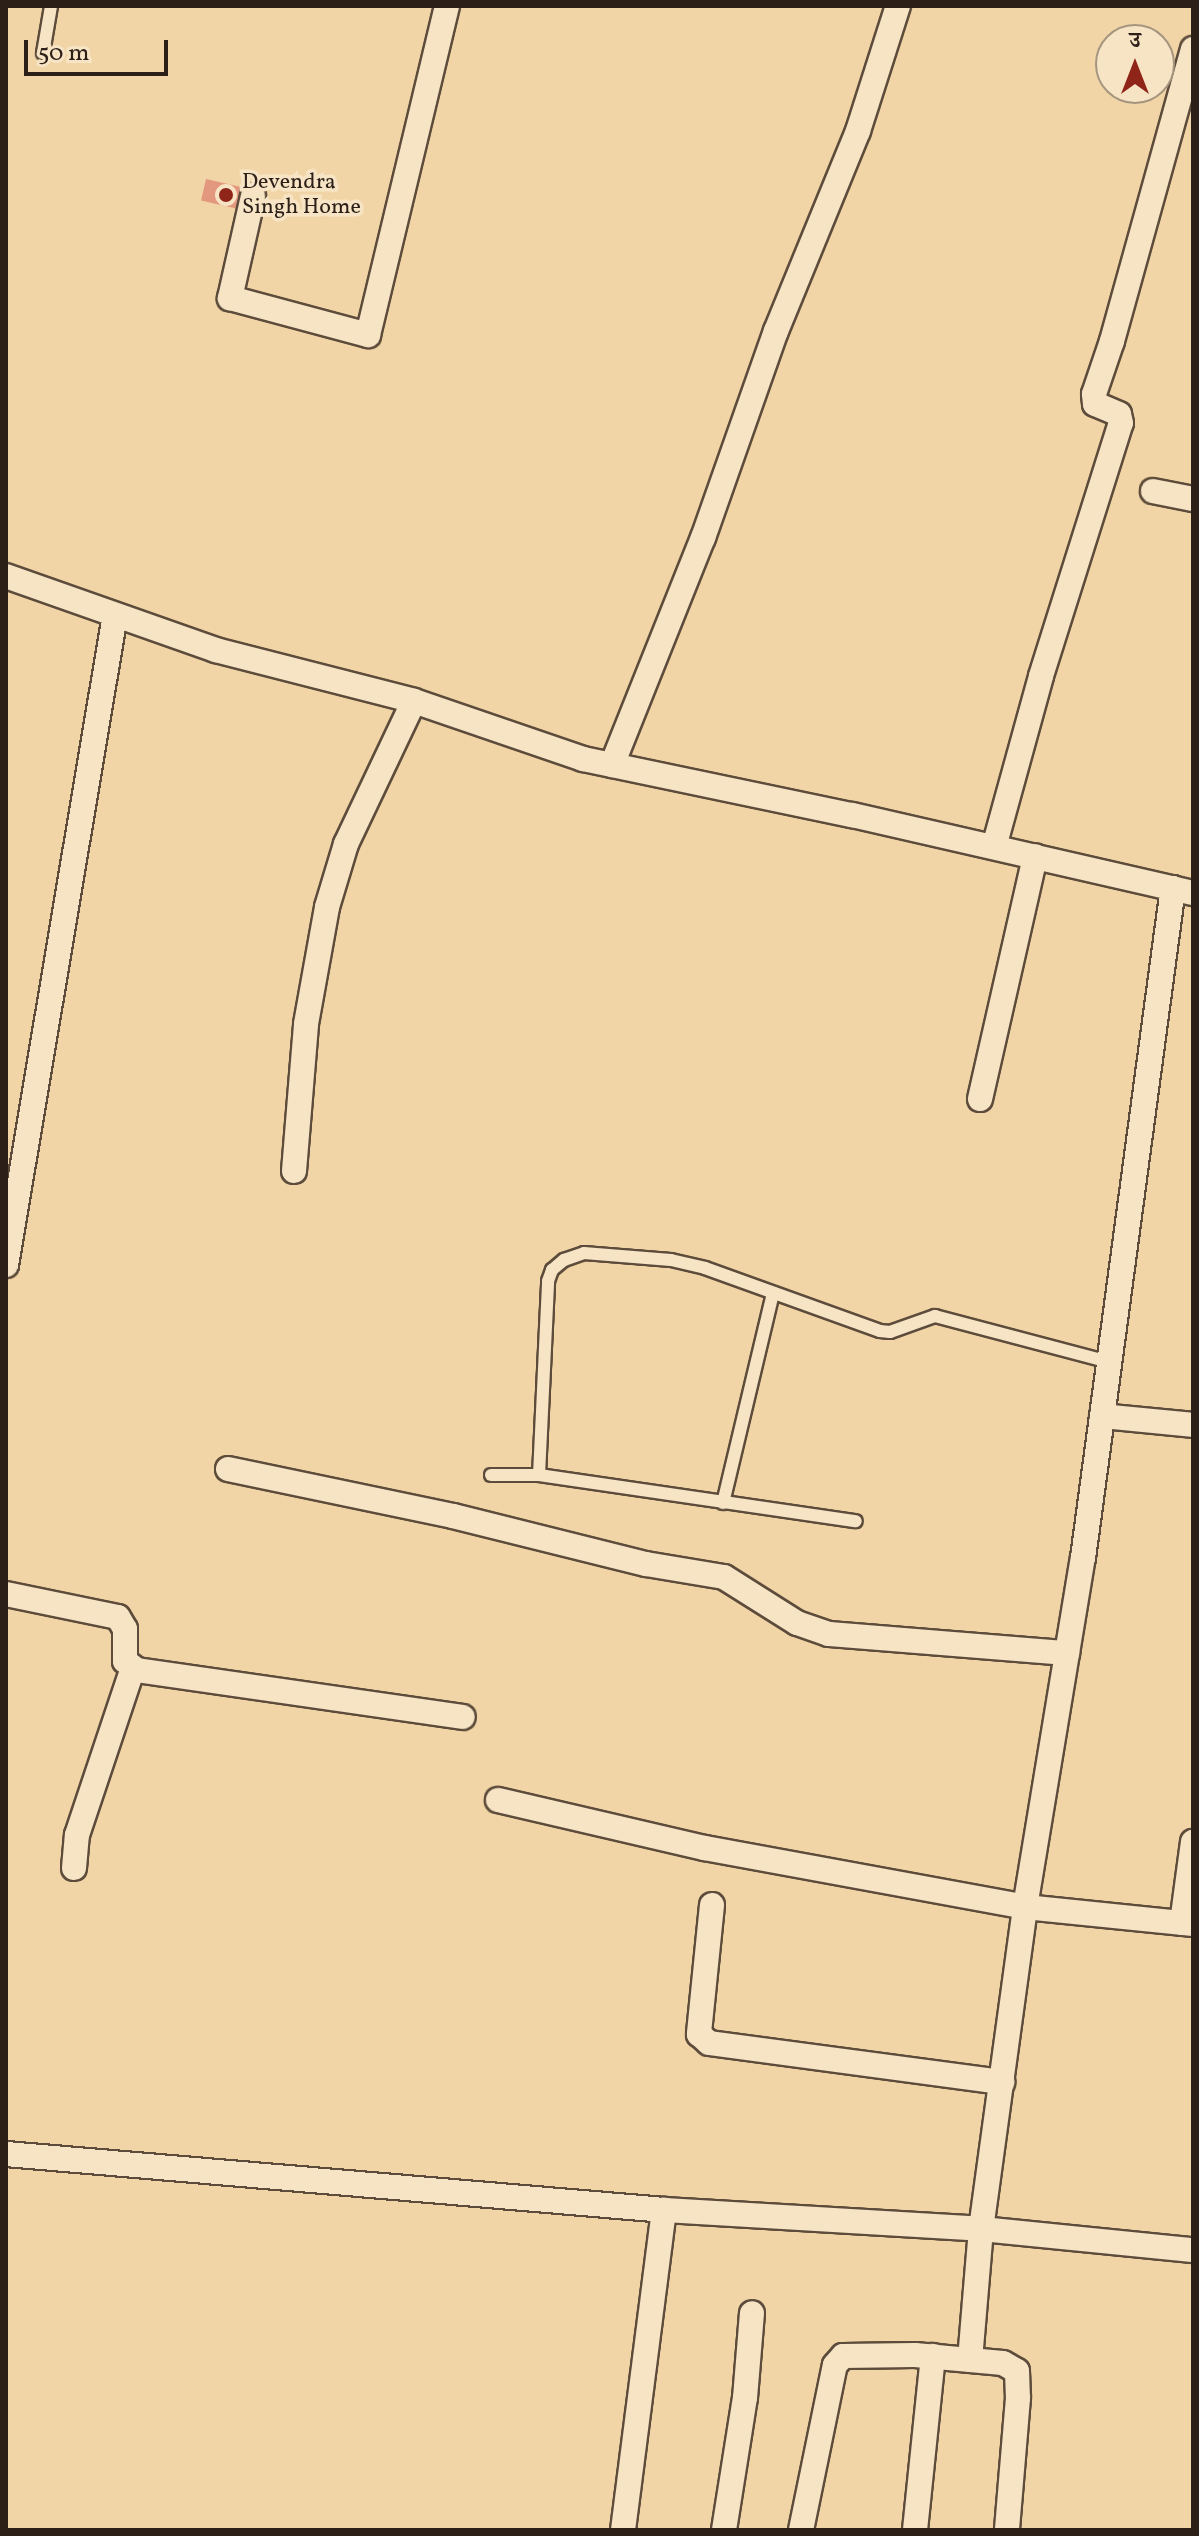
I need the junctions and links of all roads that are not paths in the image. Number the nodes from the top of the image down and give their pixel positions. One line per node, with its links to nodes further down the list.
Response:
1 (51, 6): 5 (lane)
2 (447, 6): 6 (street)
3 (898, 6): 12 (street)
4 (1193, 49): 13 (street)
5 (43, 53)
6 (253, 196)
7 (1153, 491): 8 (street)
8 (1193, 499)
9 (6, 576): 10 (street)
10 (115, 615): 11 (street); 17 (street)
11 (414, 701): 12 (street); 18 (street)
12 (612, 765): 13 (street)
13 (994, 847): 14 (street)
14 (1035, 856): 15 (street); 16 (street)
15 (1183, 890): 21 (street)
16 (980, 1099)
17 (14, 1158): 19 (street)
18 (294, 1171)
19 (6, 1265)
20 (773, 1293): 21 (lane); 26 (lane); 27 (lane)
21 (1109, 1362): 22 (street)
22 (1102, 1416): 23 (street); 30 (street)
23 (1193, 1425)
24 (228, 1469): 30 (street)
25 (491, 1475): 26 (lane)
26 (539, 1475): 27 (lane)
27 (723, 1503): 28 (lane)
28 (856, 1521)
29 (6, 1594): 31 (street)
30 (1067, 1653): 37 (street)
31 (133, 1668): 32 (street); 35 (street)
32 (463, 1717)
33 (498, 1800): 37 (street)
34 (1193, 1843): 38 (street)
35 (74, 1868)
36 (712, 1905): 39 (street)
37 (1025, 1907): 38 (street); 39 (street)
38 (1188, 1923)
39 (1002, 2082): 42 (street)
40 (6, 2154): 41 (street)
41 (664, 2210): 42 (street); 47 (street)
42 (981, 2229): 43 (street); 46 (street)
43 (1193, 2250)
44 (752, 2313): 48 (street)
45 (933, 2356): 46 (street); 49 (street); 50 (street)
46 (970, 2360): 51 (street)
47 (623, 2530)
48 (724, 2530)
49 (801, 2530)
50 (915, 2530)
51 (1007, 2530)

